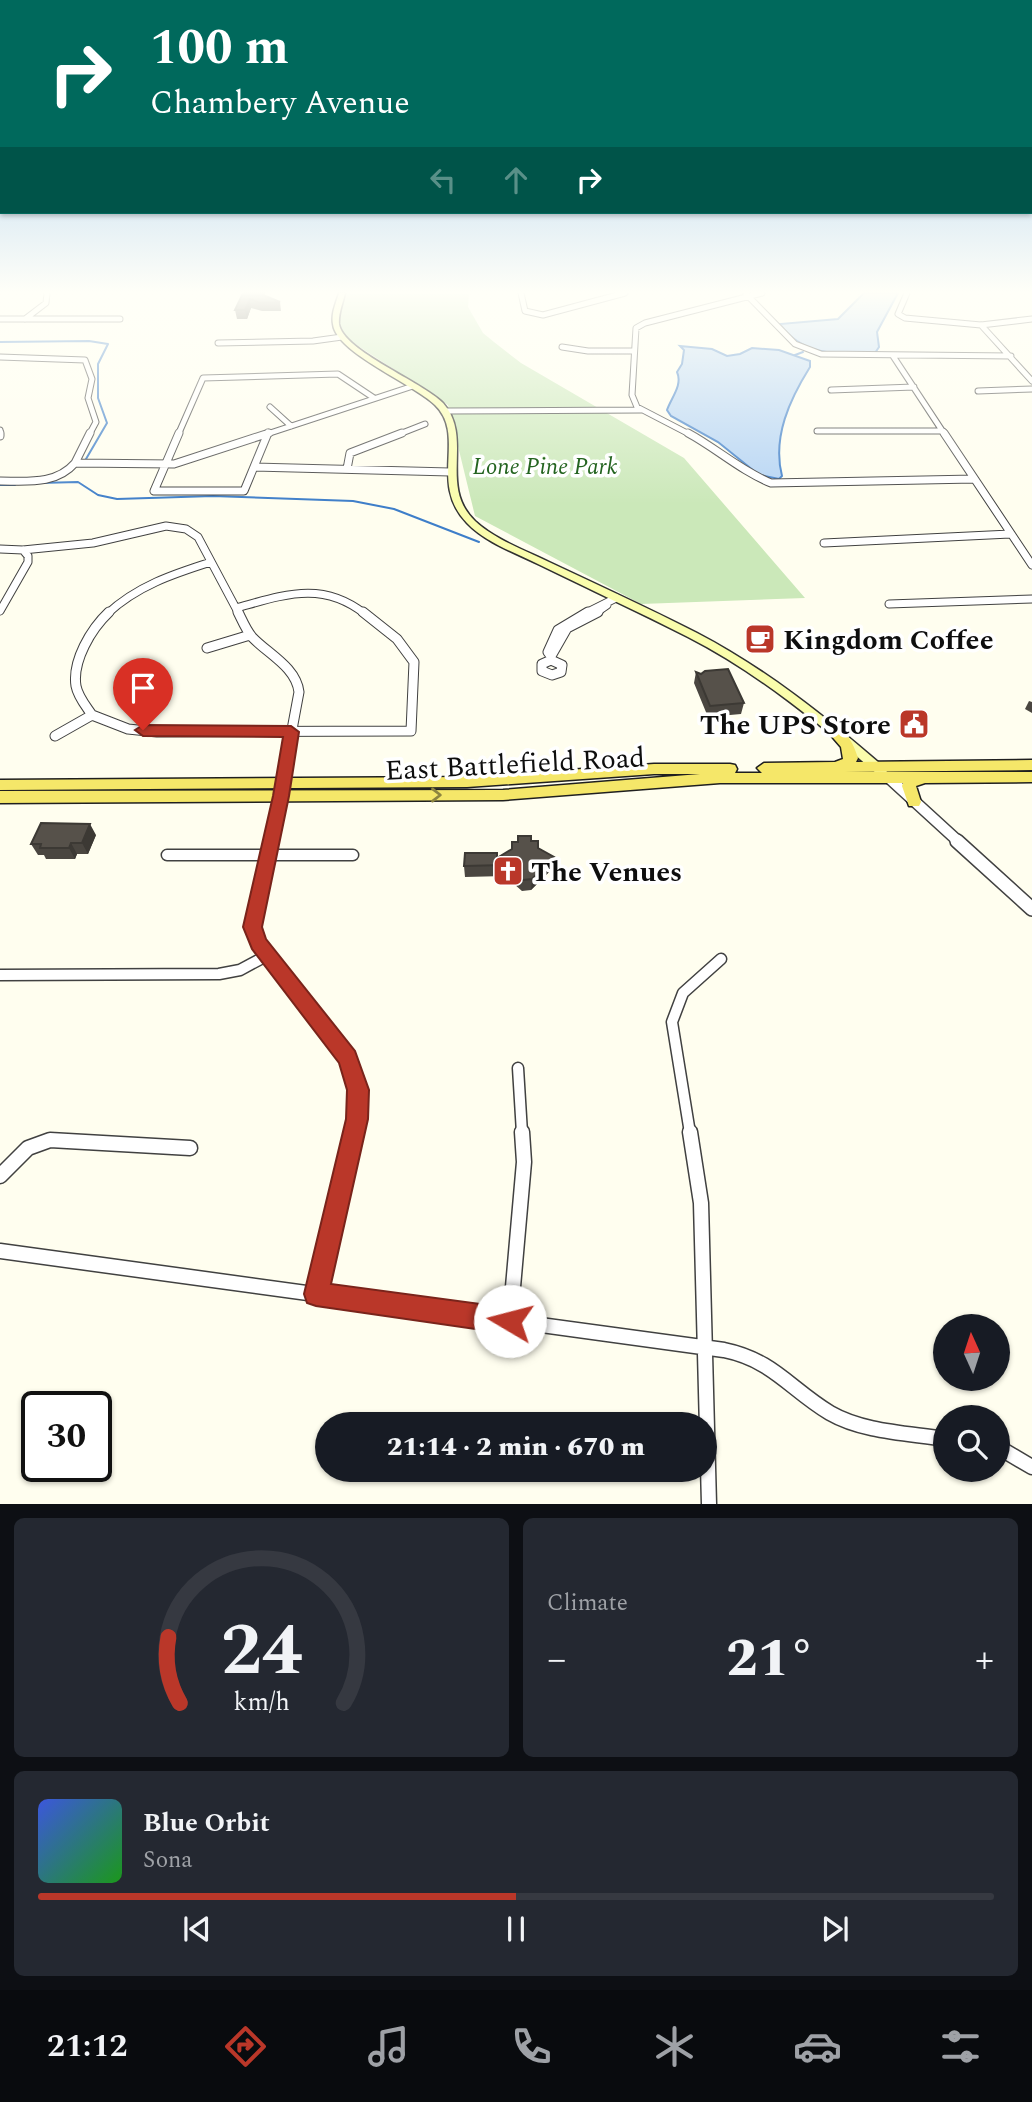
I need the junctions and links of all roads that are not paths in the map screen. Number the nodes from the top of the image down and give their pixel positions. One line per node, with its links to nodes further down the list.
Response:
1 (87, 363): 23 (street)
2 (380, 363): 7 (main road)
3 (633, 363): 14 (street)
4 (898, 363): 8 (street)
5 (1016, 363): 6 (street)
6 (1032, 382)
7 (413, 386): 12 (street); 15 (main road)
8 (914, 387): 10 (street); 20 (street)
9 (1032, 389): 11 (street)
10 (831, 390)
11 (978, 391)
12 (374, 398): 17 (street); 24 (street)
13 (270, 407): 17 (street)
14 (641, 410): 15 (street); 28 (street)
15 (446, 411): 27 (main road)
16 (425, 424): 26 (street)
17 (291, 426): 21 (street)
18 (0, 430): 22 (street)
19 (817, 431): 20 (street)
20 (943, 431): 28 (street)
21 (268, 433): 24 (street); 25 (street)
22 (0, 436)
23 (75, 463): 24 (street); 29 (street)
24 (167, 464): 25 (street)
25 (254, 467): 26 (street)
26 (346, 469): 27 (street)
27 (450, 471): 38 (main road)
28 (974, 479): 30 (street)
29 (0, 481)
30 (1010, 534): 31 (street); 35 (street)
31 (824, 543)
32 (0, 549): 33 (street)
33 (23, 550): 34 (street); 40 (street)
34 (211, 562): 39 (street); 44 (street)
35 (1032, 565)
36 (1032, 599): 37 (street)
37 (889, 604)
38 (605, 606): 43 (street); 46 (main road)
39 (236, 608): 41 (street); 45 (street)
40 (0, 611)
41 (250, 635): 42 (street); 45 (street)
42 (207, 648)
43 (551, 658)
44 (92, 715): 45 (street); 47 (street)
45 (291, 732): 54 (street)
46 (835, 732): 49 (main road); 50 (main road)
47 (55, 736)
48 (1032, 765): 50 (main road, East Battlefield Road)
49 (832, 768): 50 (main road, East Battlefield Road); 54 (main road, East Battlefield Road)
50 (883, 774): 52 (main road, East Battlefield Road); 54 (main road, East Battlefield Road, one-way to 50); 56 (street)
51 (1032, 777): 52 (main road, East Battlefield Road)
52 (926, 778): 56 (main road)
53 (0, 785): 54 (main road, East Battlefield Road)
54 (282, 790): 55 (main road, East Battlefield Road); 58 (street)
55 (0, 797)
56 (914, 802): 60 (street)
57 (167, 855): 58 (street)
58 (268, 855): 59 (street); 61 (street)
59 (354, 855)
60 (1032, 909)
61 (268, 955): 63 (street); 68 (street)
62 (721, 959): 70 (street)
63 (0, 975)
64 (518, 1068): 69 (street)
65 (190, 1148): 66 (street)
66 (0, 1175)
67 (0, 1251): 68 (street)
68 (316, 1294): 69 (street)
69 (510, 1321): 70 (street)
70 (705, 1347): 71 (street); 74 (street)
71 (933, 1437)
72 (1010, 1454): 73 (street)
73 (1032, 1466)
74 (709, 1503)

